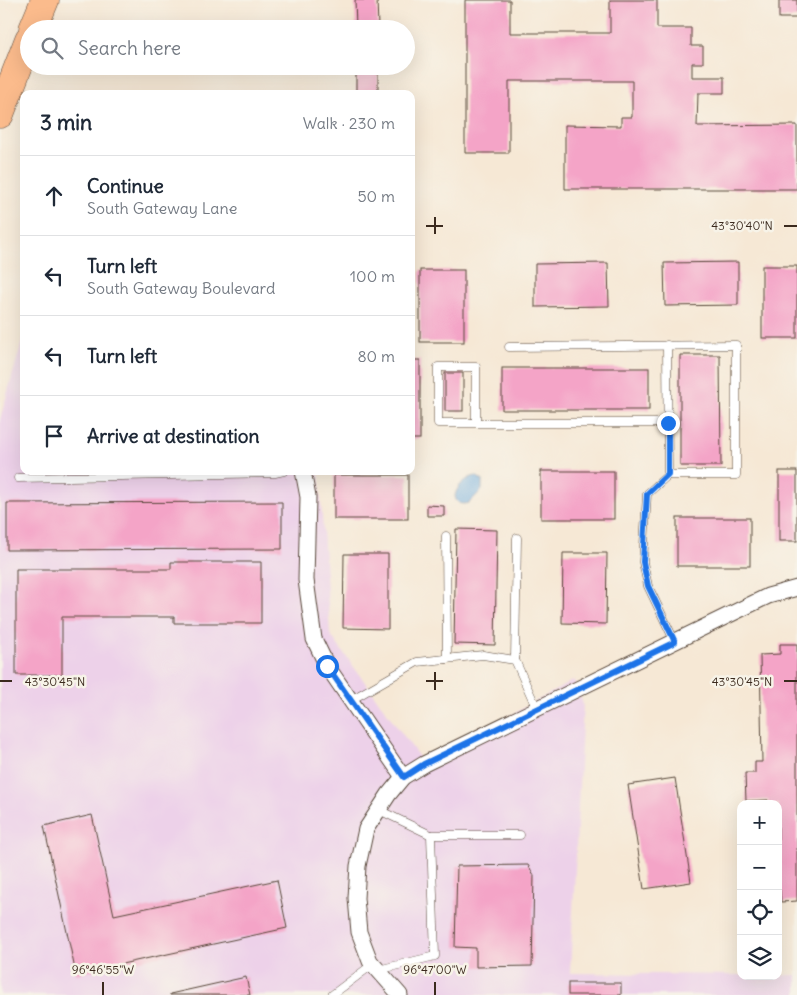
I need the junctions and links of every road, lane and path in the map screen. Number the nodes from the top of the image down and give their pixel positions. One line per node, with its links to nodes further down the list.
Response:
1 (45, 0): 2 (highway)
2 (37, 20)
3 (20, 62): 4 (highway)
4 (0, 114)
5 (667, 345): 6 (lane); 8 (lane); 9 (lane)
6 (509, 347)
7 (476, 423): 7 (lane); 8 (lane)
8 (668, 423): 9 (lane)
9 (668, 474): 16 (lane)
10 (172, 475): 12 (lane)
11 (304, 475): 19 (street)
12 (18, 478)
13 (446, 536): 17 (lane)
14 (517, 538): 18 (lane)
15 (797, 588): 16 (street)
16 (675, 642): 20 (street)
17 (447, 658): 18 (lane); 19 (lane)
18 (515, 660): 20 (lane)
19 (351, 700): 21 (street)
20 (537, 709): 21 (street)
21 (404, 777): 22 (street)
22 (379, 810): 23 (lane); 25 (street)
23 (431, 835): 24 (lane); 25 (lane)
24 (520, 835)
25 (376, 967): 26 (lane); 27 (street)
26 (332, 995)
27 (400, 995)

